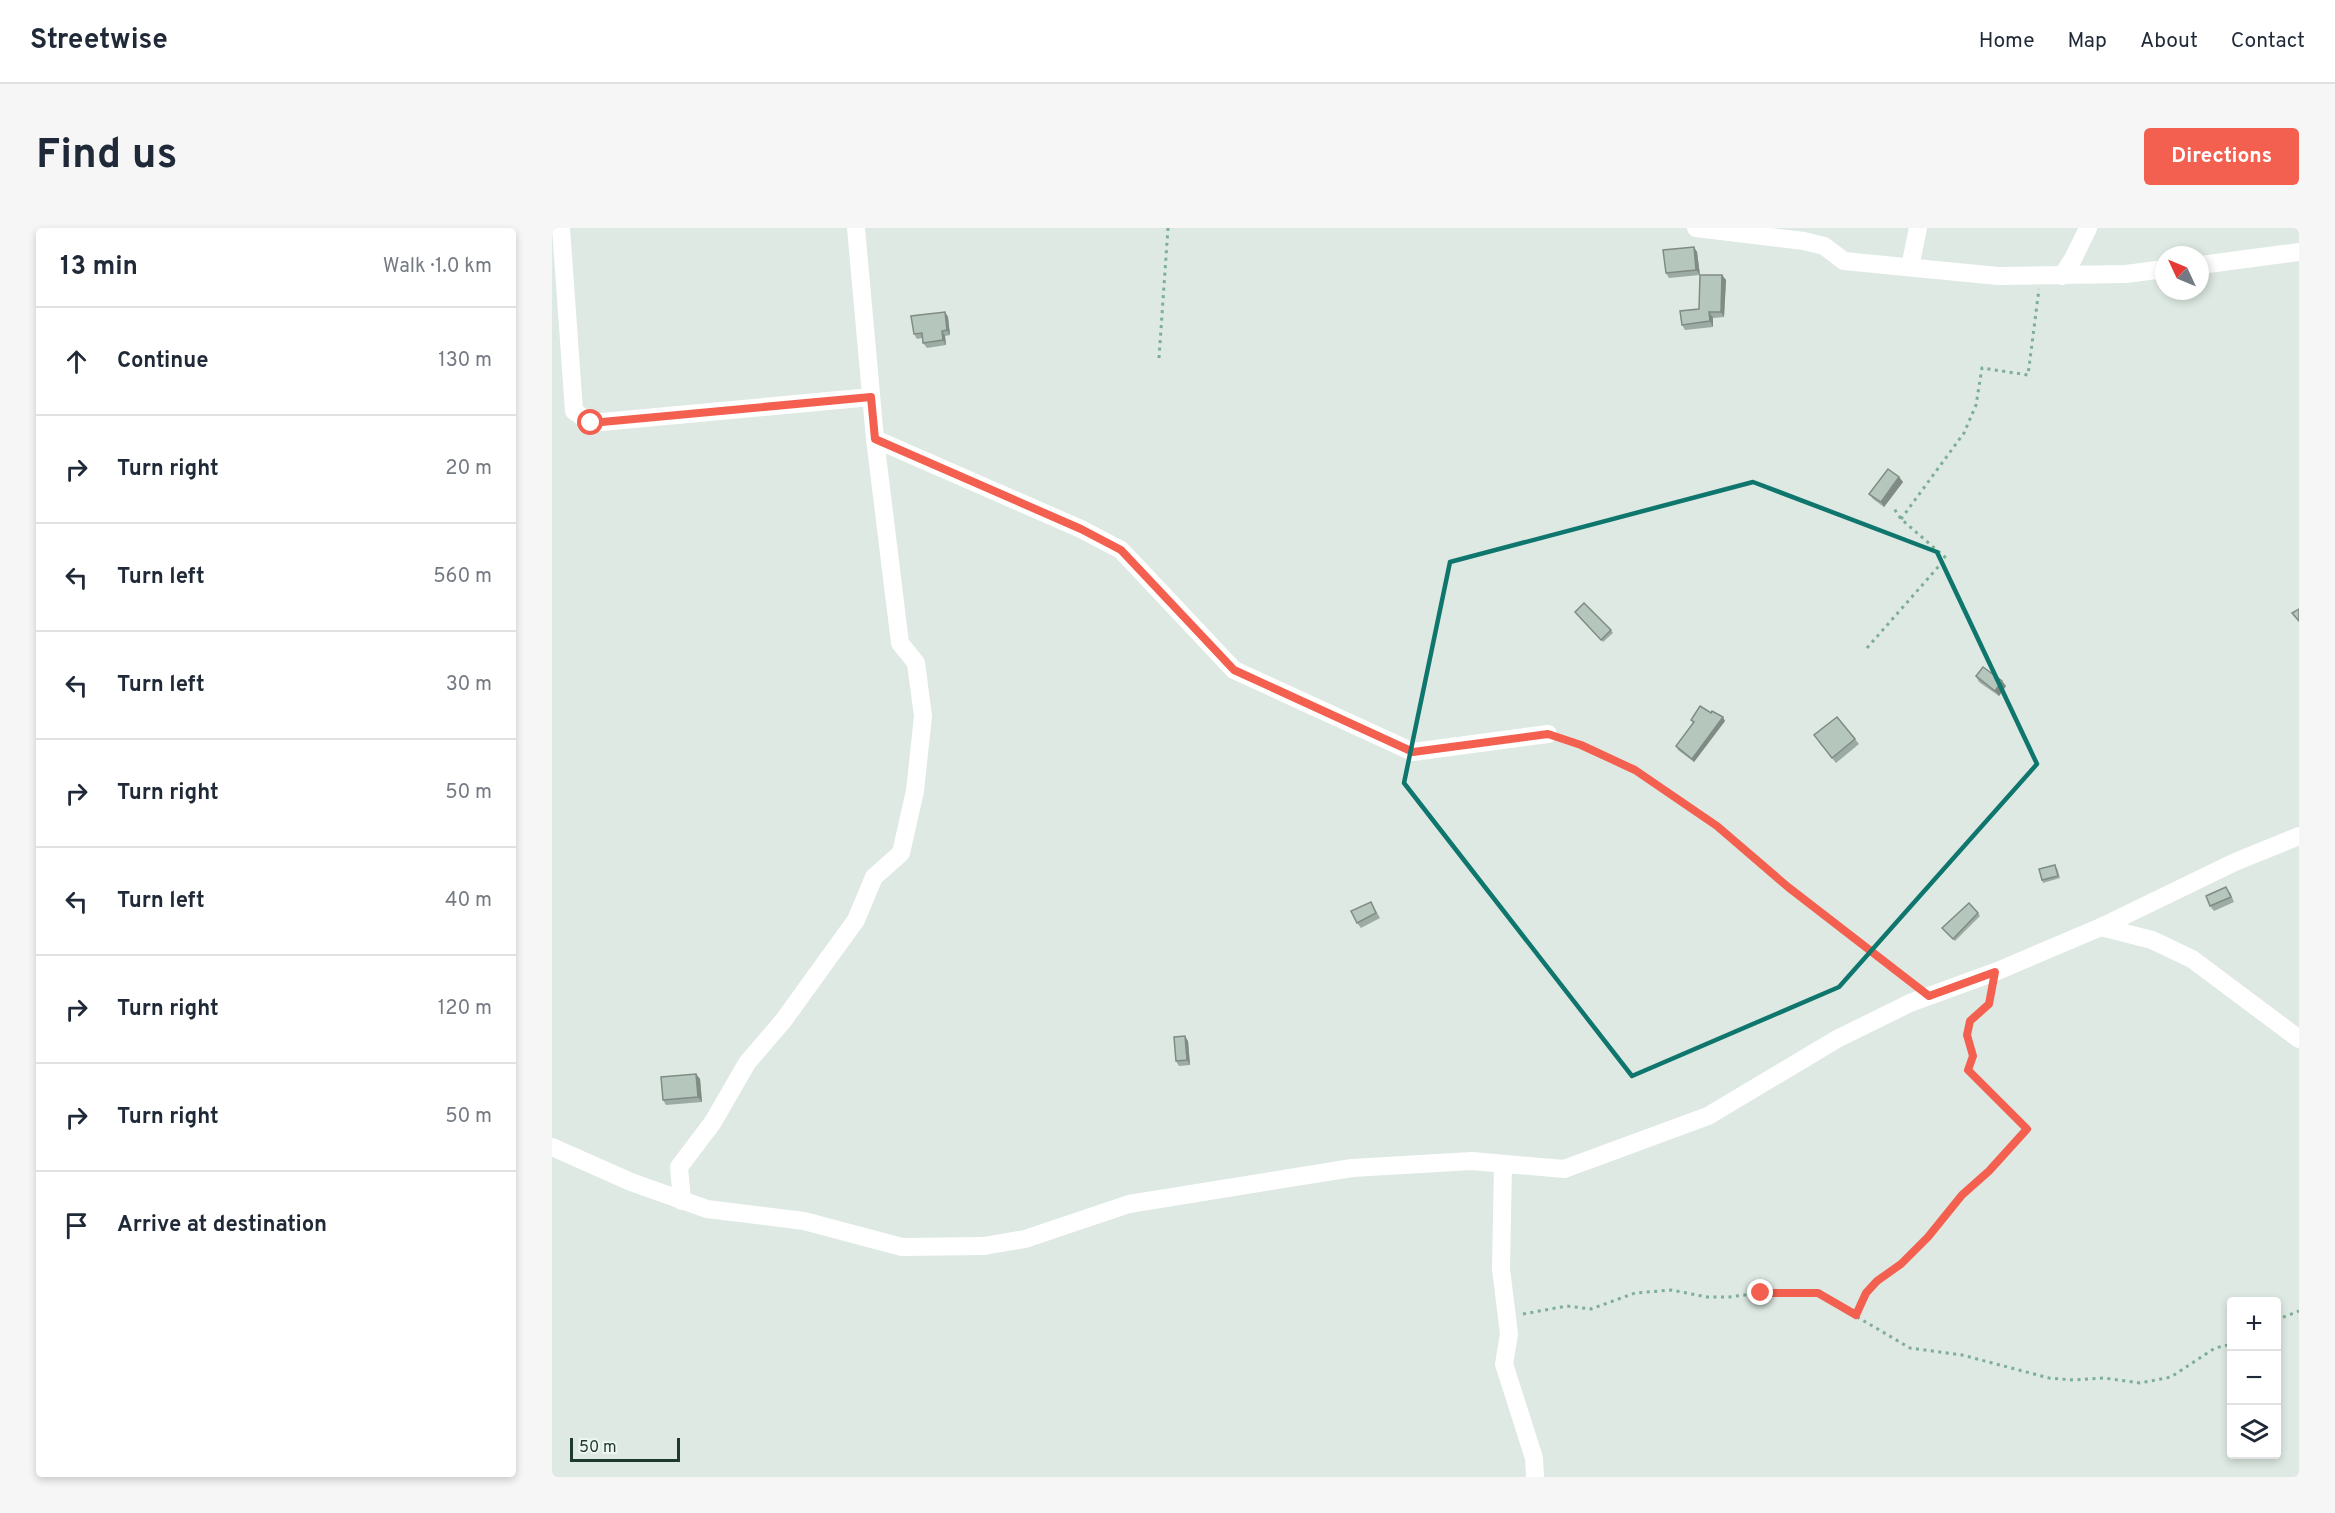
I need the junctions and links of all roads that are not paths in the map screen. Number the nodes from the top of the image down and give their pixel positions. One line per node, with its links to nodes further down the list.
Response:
1 (561, 228): 11 (street)
2 (856, 228): 11 (street)
3 (1696, 228): 8 (street)
4 (1918, 228): 8 (street)
5 (2088, 228): 10 (street)
6 (2299, 252): 7 (street)
7 (2209, 264)
8 (1910, 267): 10 (street)
9 (2155, 270): 10 (street)
10 (2062, 276)
11 (871, 397): 12 (street)
12 (875, 439): 13 (street); 19 (street)
13 (1548, 734)
14 (2299, 836): 15 (street)
15 (2101, 927): 16 (street); 18 (street)
16 (2299, 1039)
17 (552, 1147): 19 (street)
18 (1503, 1164): 19 (street); 20 (street)
19 (682, 1201)
20 (1535, 1477)

